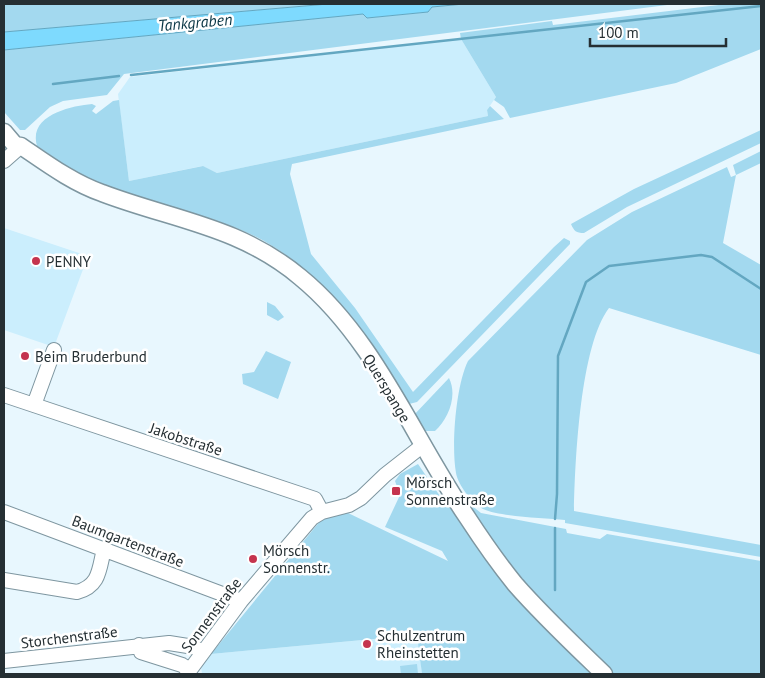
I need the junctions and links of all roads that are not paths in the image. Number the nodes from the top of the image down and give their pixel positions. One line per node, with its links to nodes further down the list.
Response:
1 (4, 120): 3 (main road)
2 (4, 132): 3 (main road, Querspange)
3 (21, 146): 4 (street); 8 (main road, Querspange)
4 (4, 161)
5 (54, 350): 7 (street)
6 (4, 395): 7 (street, Jakobstraße)
7 (34, 405): 10 (street, Jakobstraße)
8 (422, 446): 10 (street, Sonnenstraße); 18 (main road, Querspange)
9 (4, 512): 11 (street, Baumgartenstraße)
10 (322, 512): 13 (street, Sonnenstraße)
11 (104, 549): 12 (street); 13 (street, Baumgartenstraße)
12 (4, 580)
13 (241, 601): 15 (street, Sonnenstraße)
14 (139, 645): 15 (street, Storchenstraße); 16 (street, Storchenstraße); 17 (street, Storchenstraße)
15 (202, 652): 17 (street, Sonnenstraße)
16 (4, 661)
17 (188, 672)
18 (604, 674)

